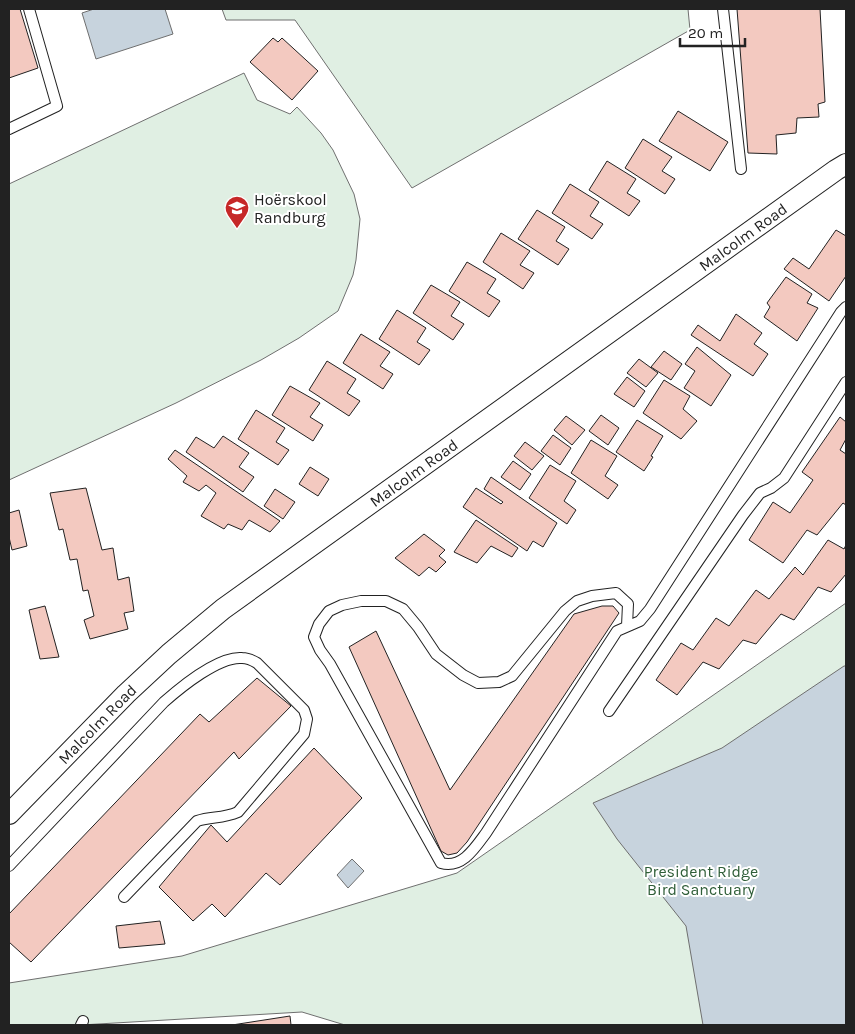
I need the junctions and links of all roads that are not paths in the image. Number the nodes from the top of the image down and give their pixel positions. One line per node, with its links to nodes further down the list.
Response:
1 (28, 9): 3 (lane)
2 (723, 9): 5 (lane)
3 (9, 129)
4 (846, 164): 10 (street, Malcolm Road)
5 (741, 169)
6 (846, 307): 8 (lane)
7 (846, 382): 9 (lane)
8 (627, 626): 8 (lane)
9 (609, 711)
10 (9, 814)
11 (9, 866): 12 (lane)
12 (124, 897)

